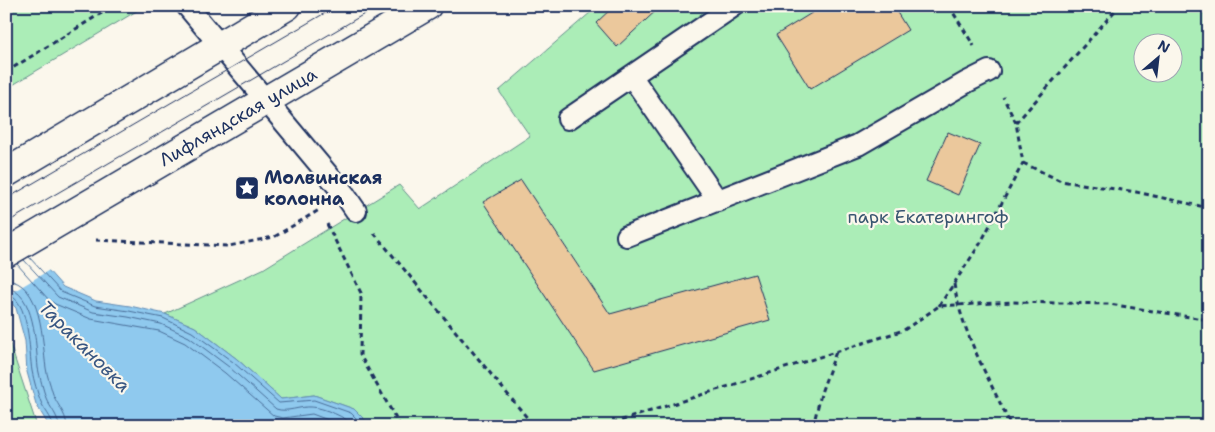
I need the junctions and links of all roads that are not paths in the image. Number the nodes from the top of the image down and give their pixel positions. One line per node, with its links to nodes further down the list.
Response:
1 (187, 6): 5 (lane)
2 (288, 6): 5 (street)
3 (427, 6): 8 (street, Лифляндская улица)
4 (734, 6): 7 (lane)
5 (220, 46): 8 (lane); 10 (street)
6 (989, 71): 11 (lane)
7 (632, 77): 9 (lane); 11 (lane)
8 (265, 100): 12 (lane); 14 (street, Лифляндская улица)
9 (568, 120)
10 (10, 171)
11 (718, 201): 13 (lane)
12 (356, 211)
13 (627, 236)
14 (6, 254)

